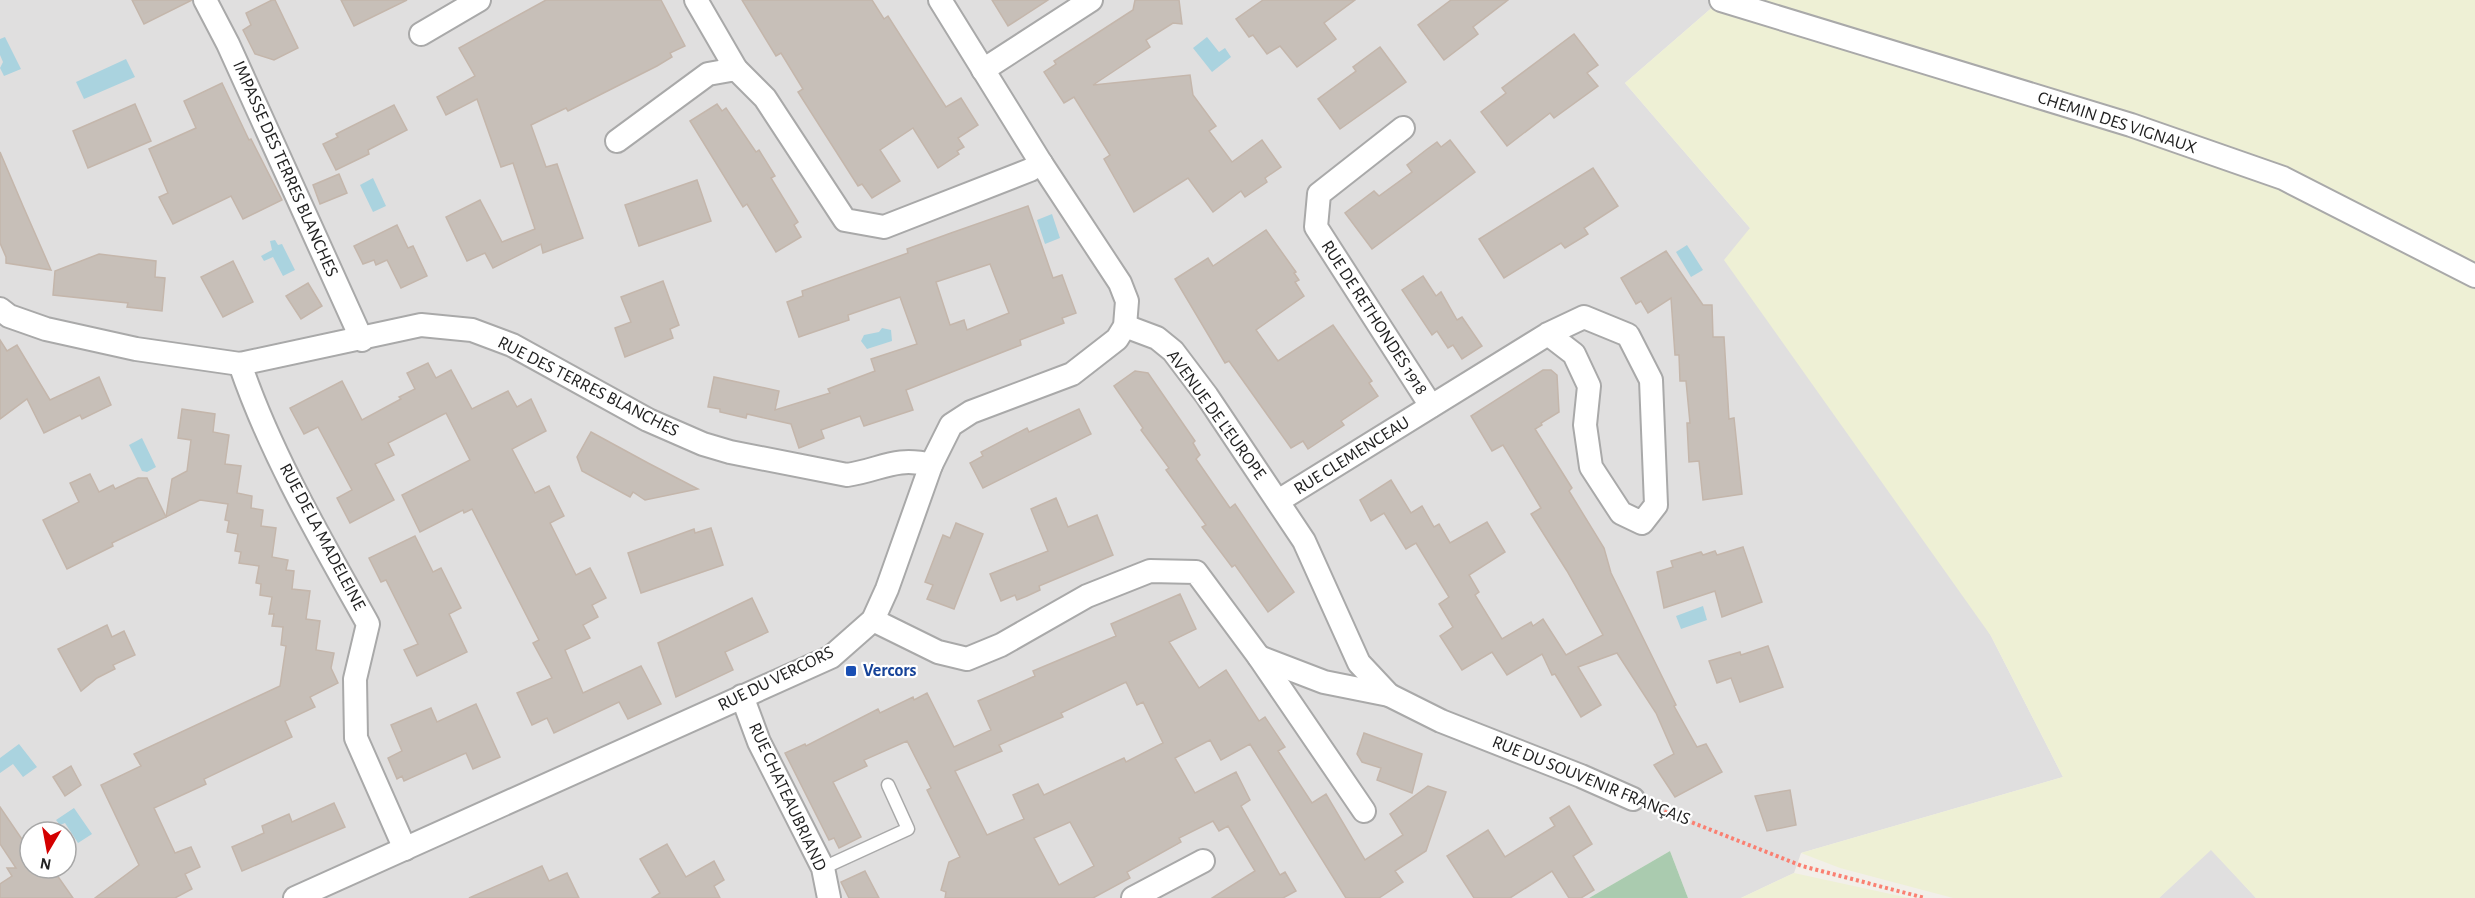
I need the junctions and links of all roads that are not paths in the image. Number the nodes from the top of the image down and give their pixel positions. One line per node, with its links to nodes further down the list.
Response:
1 (205, 0): 17 (street, IMPASSE DES TERRES BLANCHES)
2 (479, 0): 7 (street)
3 (696, 0): 8 (street)
4 (940, 0): 9 (street)
5 (1090, 0): 9 (street)
6 (1721, 0): 13 (street, CHEMIN DES VIGNAUX)
7 (421, 34)
8 (736, 69): 11 (street); 12 (street)
9 (983, 70): 12 (street)
10 (1403, 128): 19 (street, RUE DE RETHONDES 1918)
11 (617, 141)
12 (1041, 163): 15 (street)
13 (2475, 276)
14 (0, 309): 18 (street, RUE DES TERRES BLANCHES)
15 (1125, 326): 20 (street, RUE DU VERCORS); 21 (street, AVENUE DE L'EUROPE)
16 (1548, 334): 16 (street, RUE CLEMENCEAU); 19 (street, RUE CLEMENCEAU)
17 (362, 340): 18 (street, RUE DES TERRES BLANCHES); 20 (street, RUE DES TERRES BLANCHES)
18 (240, 364): 29 (street, RUE DE LA MADELEINE)
19 (1431, 406): 21 (street, RUE CLEMENCEAU)
20 (931, 465): 22 (street, RUE DU VERCORS)
21 (1278, 501): 24 (street, AVENUE DE L'EUROPE)
22 (873, 620): 23 (street); 25 (street, RUE DU VERCORS)
23 (1259, 657): 24 (street, RUE DU SOUVENIR FRANÇAIS); 28 (street)
24 (1389, 695): 27 (street, RUE DU SOUVENIR FRANÇAIS)
25 (742, 696): 29 (street, RUE DU VERCORS); 31 (street, RUE CHATEAUBRIAND)
26 (888, 785): 31 (lane)
27 (1633, 799)
28 (1364, 811)
29 (405, 849): 32 (street, RUE DU VERCORS)
30 (1203, 861): 34 (street)
31 (823, 868): 33 (street, RUE CHATEAUBRIAND)
32 (296, 898)
33 (829, 898)
34 (1134, 898)

